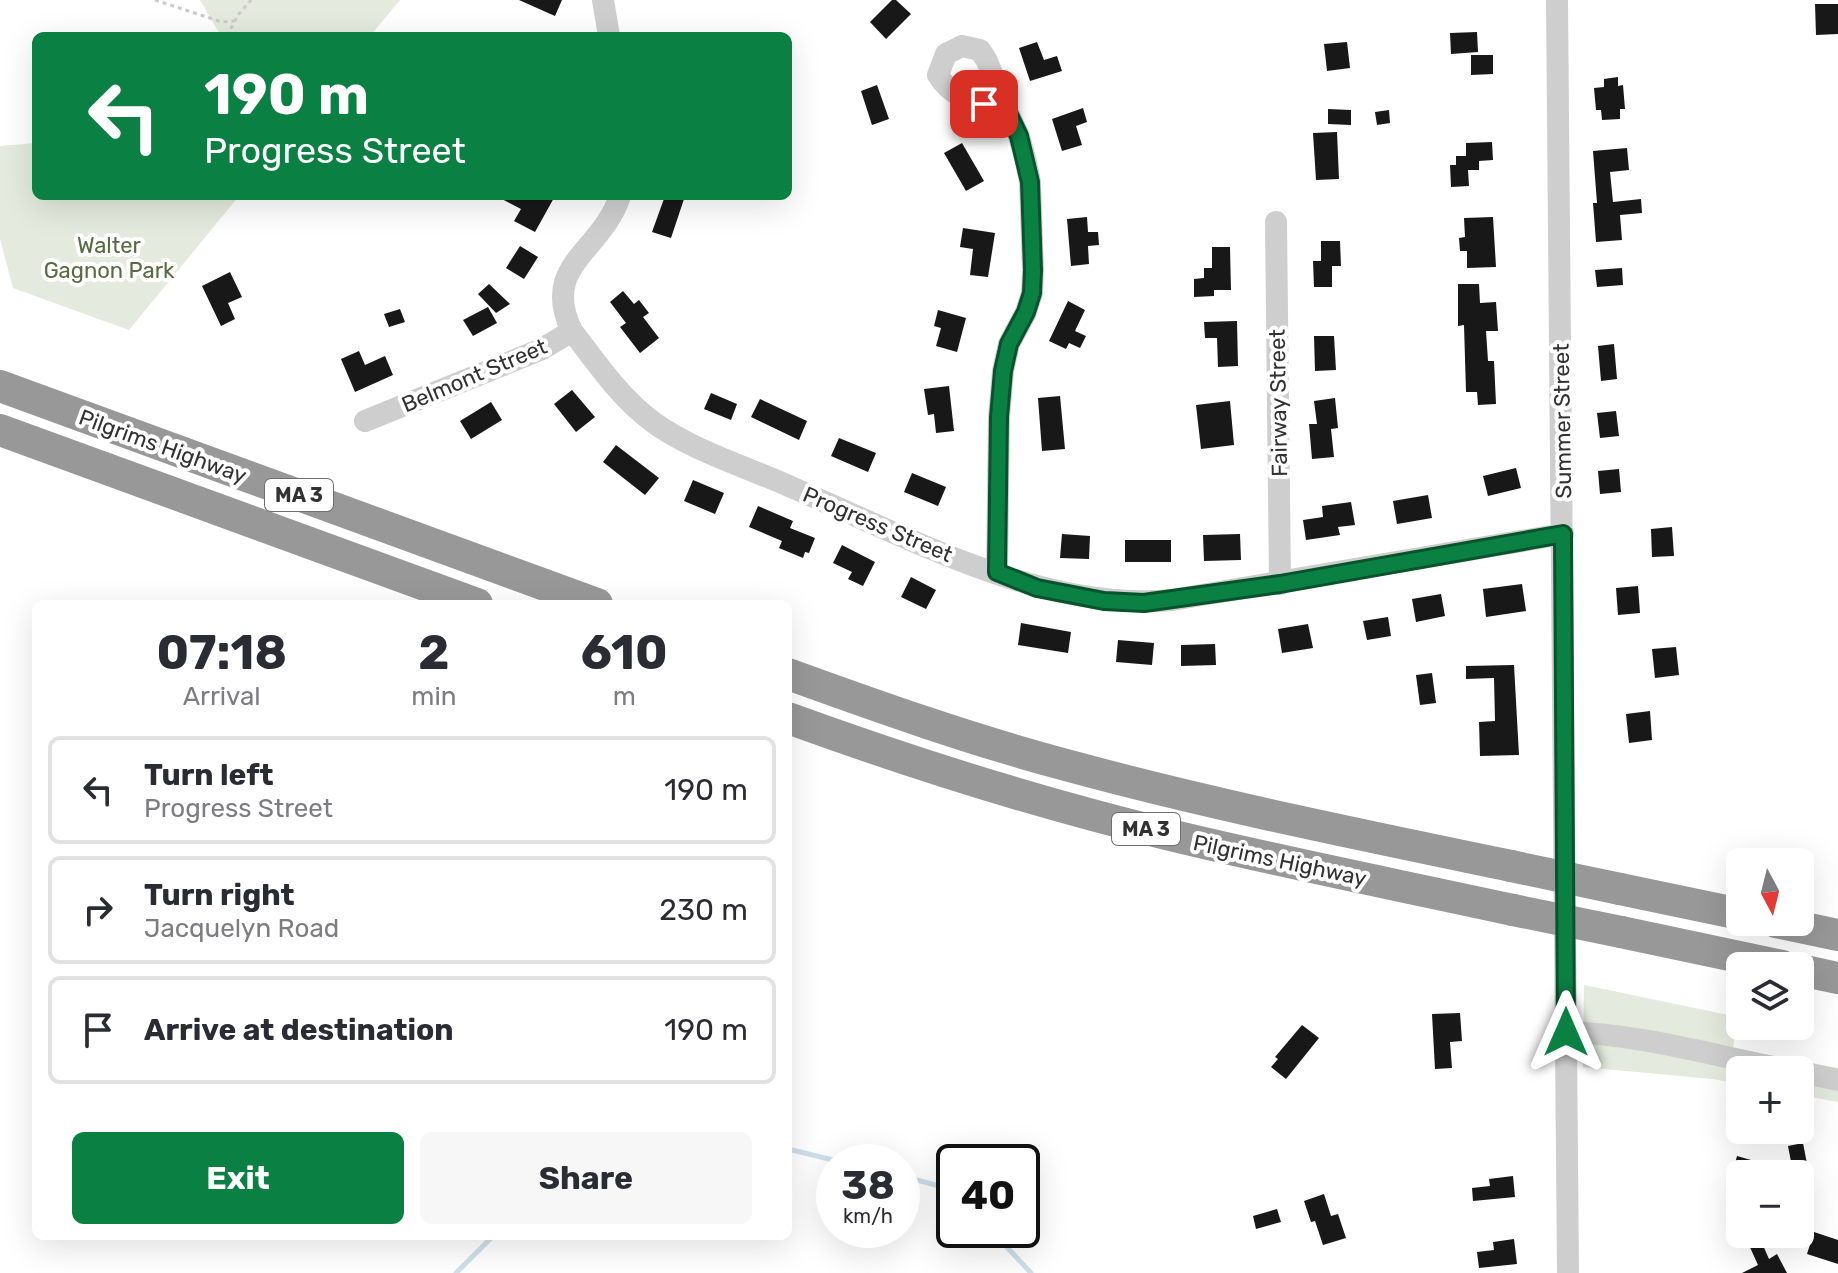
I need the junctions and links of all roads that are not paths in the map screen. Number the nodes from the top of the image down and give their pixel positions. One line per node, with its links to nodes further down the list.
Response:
1 (603, 0): 3 (street)
2 (1557, 0): 11 (street, Summer Street)
3 (608, 32)
4 (1007, 111): 12 (street)
5 (618, 200): 7 (street, Belmont Street)
6 (1276, 222): 13 (street, Fairway Street)
7 (572, 331): 9 (street, Belmont Street); 12 (street, Progress Street)
8 (0, 386): 15 (highway, Pilgrims Highway / MA 3)
9 (365, 421)
10 (0, 430): 14 (highway, Pilgrims Highway / MA 3)
11 (1563, 534): 13 (street, Progress Street); 24 (street, Summer Street)
12 (997, 572): 13 (street, Progress Street)
13 (1280, 584)
14 (466, 600)
15 (586, 600)
16 (792, 675): 18 (highway, Pilgrims Highway / MA 3, bridge)
17 (792, 719): 21 (highway, Pilgrims Highway / MA 3, bridge)
18 (1726, 911)
19 (1814, 930): 20 (highway)
20 (1838, 935)
21 (1726, 954)
22 (1814, 973): 23 (highway)
23 (1838, 978)
24 (1566, 1032): 25 (street); 28 (street, Summer Street)
25 (1726, 1057)
26 (1814, 1075): 27 (street)
27 (1838, 1080)
28 (1568, 1273)

